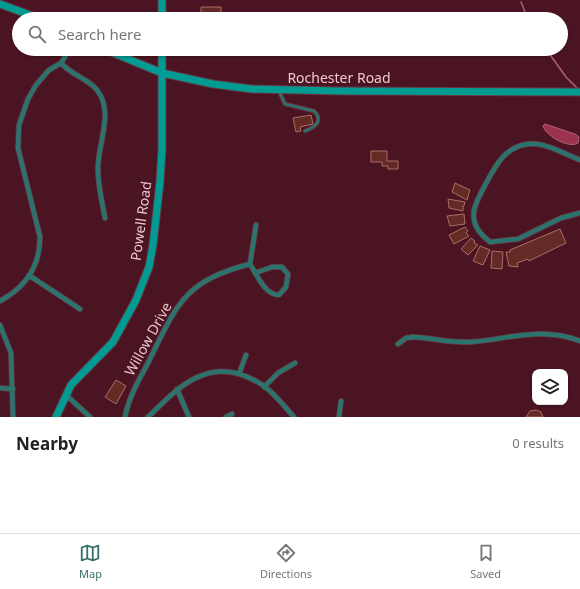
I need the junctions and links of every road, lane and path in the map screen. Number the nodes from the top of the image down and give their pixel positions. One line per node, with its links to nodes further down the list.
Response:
1 (162, 0): 4 (street)
2 (0, 4): 3 (street)
3 (22, 12)
4 (162, 12)
5 (66, 56): 8 (street)
6 (121, 56): 9 (street, Rochester Road)
7 (162, 56): 9 (street, Powell Road)
8 (61, 63): 15 (street); 19 (street)
9 (162, 73): 10 (street, Rochester Road); 32 (street, Powell Road)
10 (279, 90): 11 (street, Rochester Road); 12 (lane)
11 (580, 92)
12 (305, 131)
13 (580, 160): 14 (street)
14 (580, 213)
15 (105, 218)
16 (256, 225): 17 (street)
17 (250, 264): 18 (street); 38 (street, Willow Drive)
18 (256, 272): 18 (street)
19 (30, 276): 20 (street); 21 (street)
20 (0, 301)
21 (80, 310)
22 (0, 325): 30 (street)
23 (580, 341): 24 (street)
24 (398, 344)
25 (246, 355): 27 (street)
26 (295, 363): 28 (street)
27 (239, 374): 28 (street); 31 (street)
28 (264, 387): 42 (street)
29 (0, 388): 30 (street)
30 (13, 389): 35 (street)
31 (177, 389): 39 (street); 40 (street)
32 (66, 395): 36 (street, Powell Road); 37 (street)
33 (341, 401): 43 (street)
34 (232, 414): 41 (street)
35 (13, 417)
36 (56, 417)
37 (90, 417)
38 (125, 417)
39 (148, 417)
40 (189, 417)
41 (226, 417)
42 (294, 417)
43 (339, 417)

